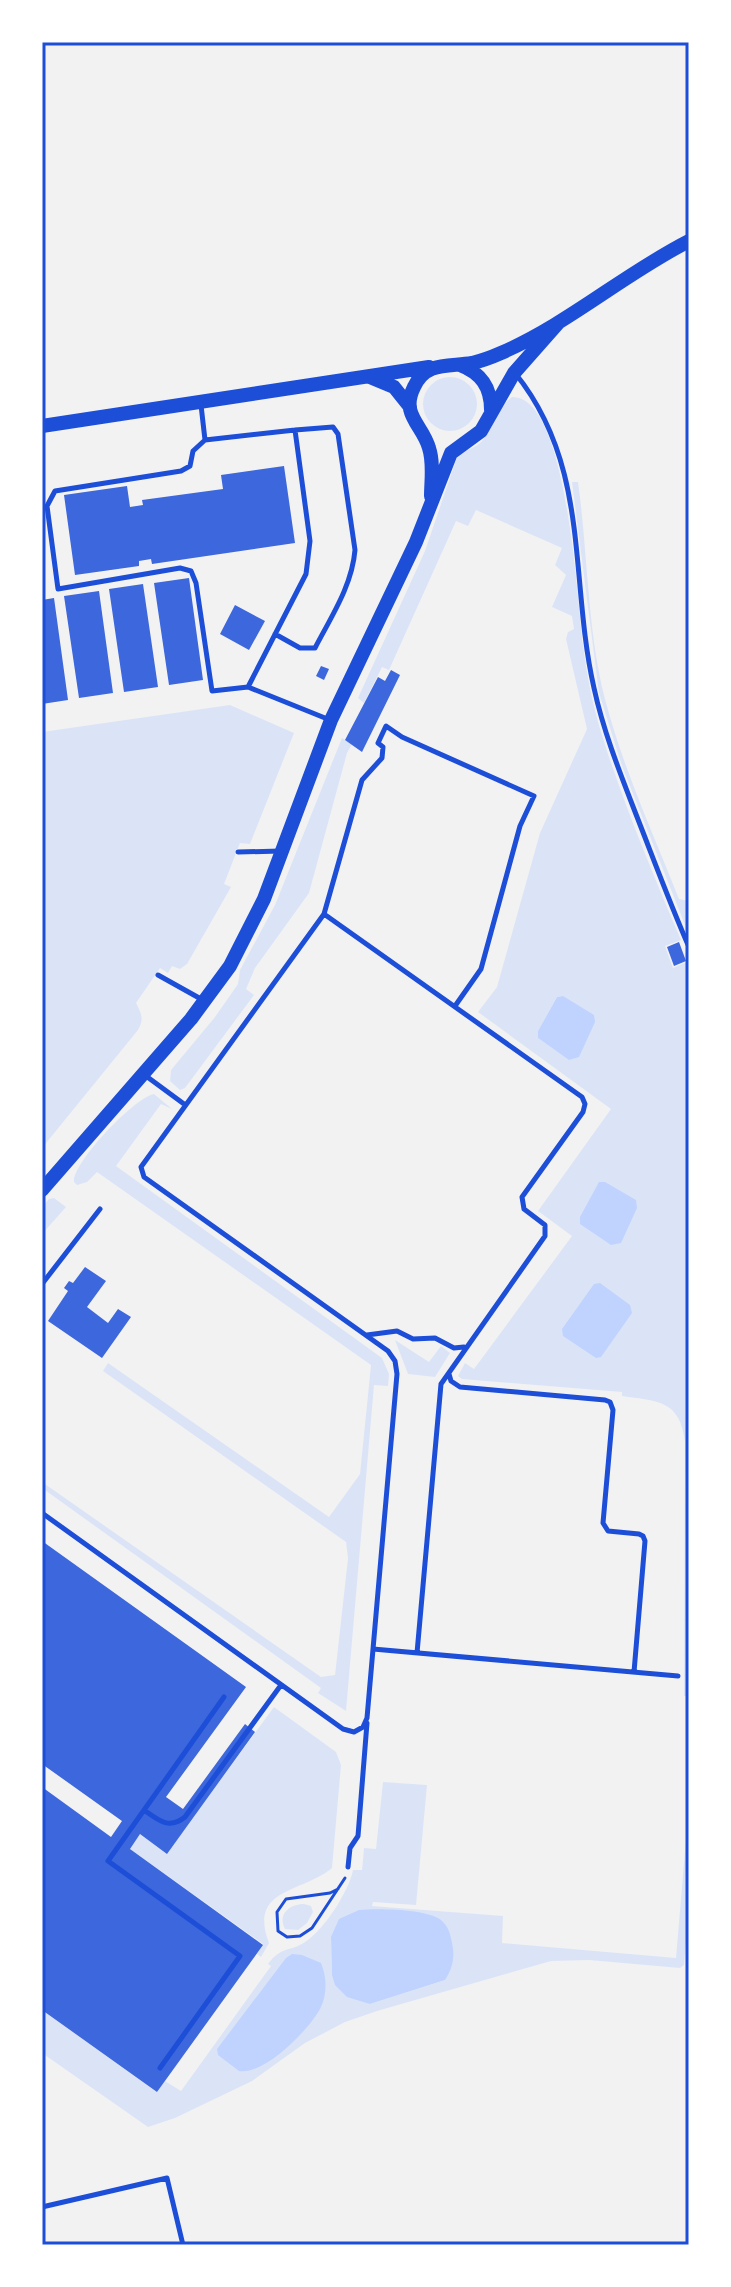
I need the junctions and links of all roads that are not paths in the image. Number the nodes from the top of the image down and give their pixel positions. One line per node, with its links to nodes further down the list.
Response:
1 (689, 241): 2 (street)
2 (559, 322): 3 (street); 5 (street)
3 (459, 364): 4 (street); 9 (street)
4 (438, 365): 6 (street); 8 (street)
5 (514, 373): 9 (street); 23 (lane)
6 (370, 377): 7 (street); 8 (street)
7 (200, 402): 10 (street); 13 (lane)
8 (410, 407): 12 (street)
9 (488, 421): 14 (street)
10 (42, 426)
11 (295, 430): 13 (lane); 17 (lane); 17 (lane)
12 (424, 435): 14 (street); 15 (street)
13 (205, 440): 16 (lane)
14 (463, 443): 15 (street)
15 (431, 501): 19 (street)
16 (44, 507): 18 (lane)
17 (275, 634): 18 (lane)
18 (248, 687): 19 (lane)
19 (331, 720): 20 (street)
20 (282, 851): 21 (lane); 25 (street)
21 (238, 852)
22 (324, 914): 26 (lane); 26 (lane); 28 (lane)
23 (689, 947)
24 (158, 975): 25 (lane)
25 (205, 1001): 27 (street)
26 (455, 1006): 33 (lane)
27 (144, 1074): 28 (lane); 29 (street)
28 (184, 1104): 32 (lane)
29 (42, 1190)
30 (100, 1209): 31 (lane)
31 (42, 1284)
32 (362, 1334): 33 (lane); 36 (lane)
33 (466, 1346): 34 (lane)
34 (451, 1369): 37 (lane); 38 (lane)
35 (42, 1513): 40 (lane)
36 (373, 1649): 37 (lane); 42 (lane)
37 (417, 1653): 38 (lane)
38 (634, 1672): 39 (lane)
39 (678, 1676)
40 (281, 1685): 42 (lane); 43 (lane)
41 (224, 1697): 43 (lane)
42 (367, 1718): 44 (lane)
43 (144, 1810): 45 (lane)
44 (348, 1867)
45 (160, 2068)
46 (42, 2207): 47 (lane)
47 (183, 2245)

